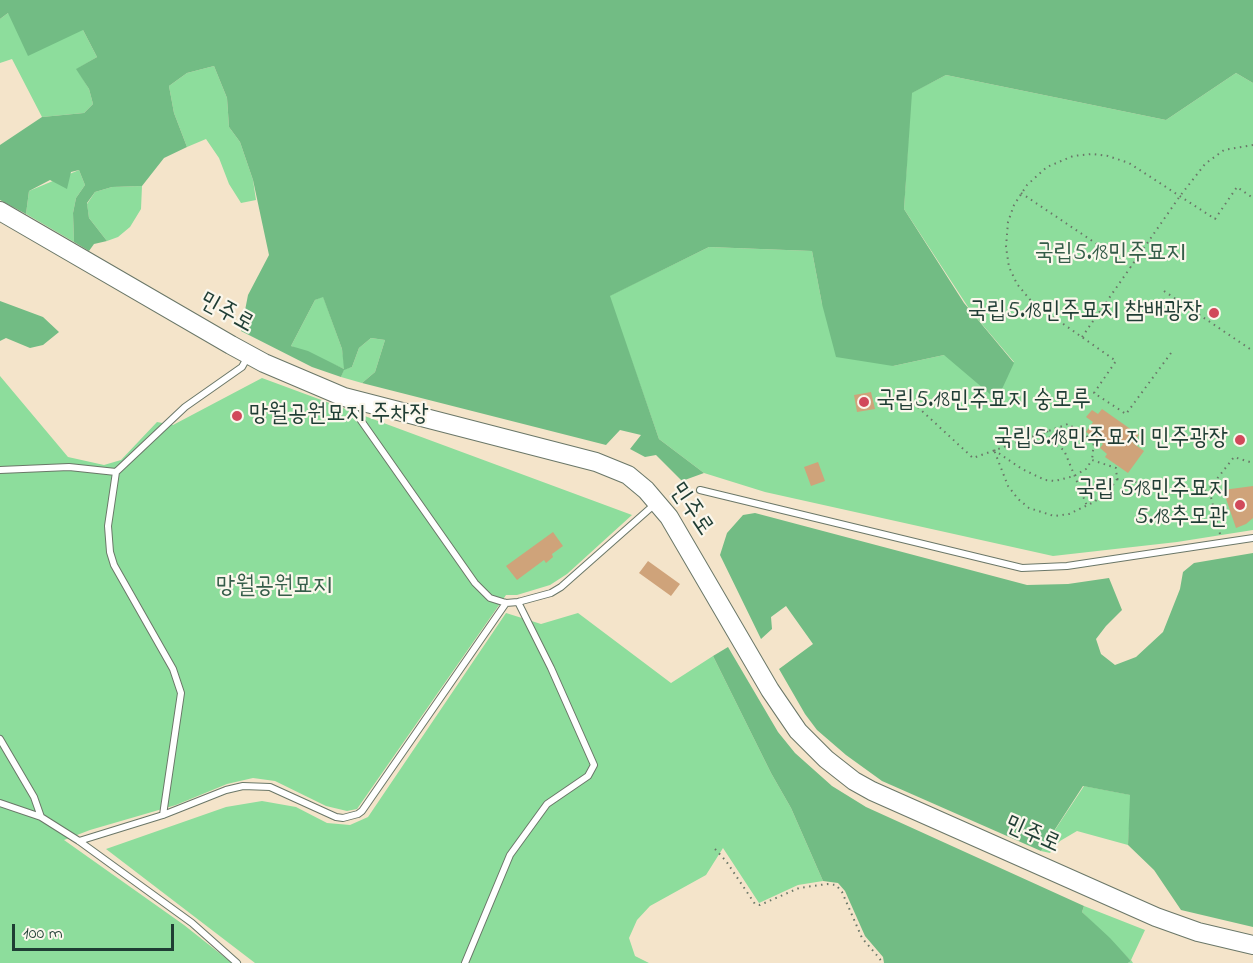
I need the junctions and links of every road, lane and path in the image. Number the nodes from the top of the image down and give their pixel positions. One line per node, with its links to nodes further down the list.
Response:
1 (1253, 145): 3 (path)
2 (1021, 193): 3 (path); 6 (path); 8 (path)
3 (1180, 196): 4 (path); 6 (path)
4 (1253, 198)
5 (0, 211): 11 (main road, 민주로)
6 (1131, 267): 8 (path)
7 (1164, 291): 9 (path)
8 (1082, 337): 10 (path)
9 (1253, 351)
10 (1171, 353)
11 (249, 355): 12 (main road, 민주로); 19 (lane)
12 (344, 397): 24 (main road, 민주로); 29 (lane)
13 (880, 404): 15 (path)
14 (1047, 431): 15 (path); 16 (path); 20 (path)
15 (994, 450): 20 (path); 25 (path)
16 (1092, 460): 20 (path); 21 (path)
17 (1253, 463): 22 (path)
18 (0, 470): 19 (lane)
19 (116, 472): 32 (lane)
20 (1074, 476): 25 (path)
21 (1117, 480): 22 (path); 25 (path)
22 (1209, 489): 27 (path)
23 (700, 490): 24 (path); 27 (lane)
24 (658, 502): 28 (lane); 36 (main road, 민주로)
25 (1087, 506)
26 (1253, 538): 27 (lane)
27 (1221, 543)
28 (518, 602): 29 (lane); 38 (lane)
29 (506, 603): 32 (lane)
30 (0, 739): 33 (lane)
31 (0, 804): 33 (lane)
32 (162, 815): 34 (lane)
33 (42, 817): 34 (lane)
34 (79, 841): 37 (lane)
35 (715, 849): 39 (path)
36 (1253, 945)
37 (237, 963)
38 (465, 963)
39 (881, 963)

